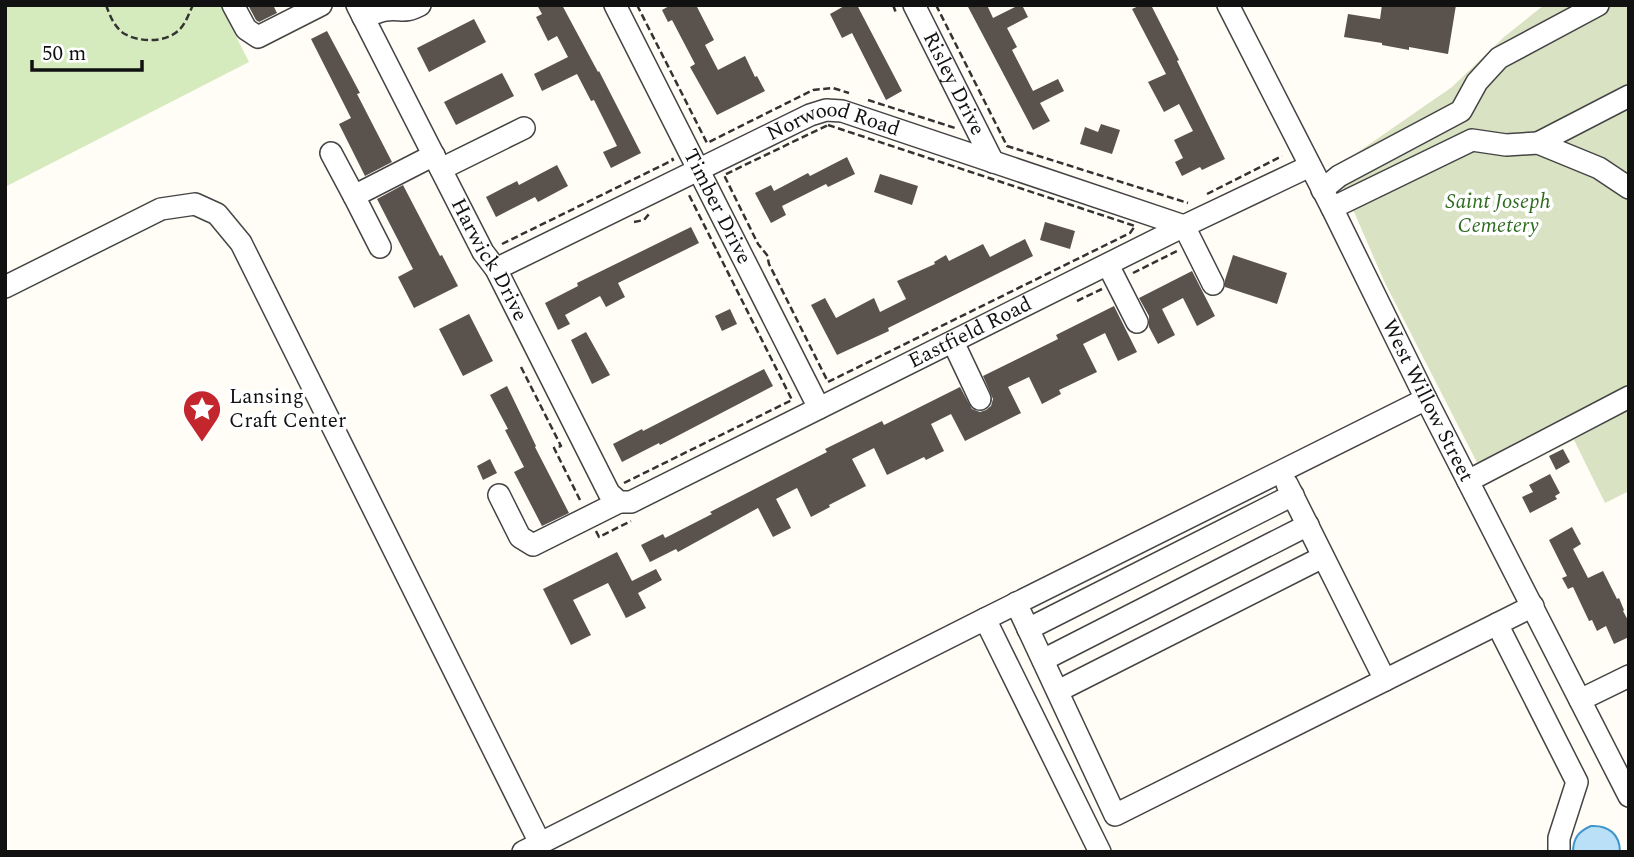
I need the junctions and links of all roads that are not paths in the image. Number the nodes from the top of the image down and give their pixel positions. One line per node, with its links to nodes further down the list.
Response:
1 (233, 5): 2 (street)
2 (321, 5)
3 (420, 5): 8 (street)
4 (615, 5): 18 (street, Timber Drive)
5 (914, 5): 16 (street, Risley Drive)
6 (1596, 6): 10 (street)
7 (1234, 7): 17 (street, West Willow Street)
8 (360, 11): 15 (street, Harwick Drive)
9 (1629, 96): 13 (street)
10 (1461, 111): 12 (street); 21 (street)
11 (524, 128): 15 (street)
12 (1472, 140): 13 (street); 21 (street)
13 (1538, 143): 19 (street)
14 (331, 153): 20 (street)
15 (438, 162): 20 (street); 25 (street, Harwick Drive)
16 (993, 162): 18 (street, Norwood Road); 22 (street, Norwood Road)
17 (1310, 166): 21 (street, West Willow Street); 22 (street, Eastfield Road)
18 (698, 169): 25 (street, Norwood Road); 33 (street, Timber Drive)
19 (1629, 187)
20 (354, 196): 23 (street)
21 (1327, 199): 32 (street, West Willow Street)
22 (1184, 226): 24 (street, Eastfield Road); 26 (street)
23 (380, 247)
24 (1108, 265): 28 (street); 29 (street, Eastfield Road)
25 (496, 269): 38 (street, Harwick Drive)
26 (1213, 284)
27 (5, 287): 52 (street)
28 (1137, 322)
29 (953, 342): 31 (street); 33 (street, Eastfield Road)
30 (1629, 397): 35 (street)
31 (980, 398)
32 (1426, 399): 34 (street); 35 (street, West Willow Street)
33 (819, 408): 38 (street, Eastfield Road)
34 (1281, 471): 37 (street); 41 (street)
35 (1468, 481): 42 (street, West Willow Street)
36 (499, 495): 38 (street, Eastfield Road)
37 (1293, 495): 39 (street); 45 (street)
38 (624, 496)
39 (1308, 525): 40 (street); 46 (street)
40 (1323, 557): 48 (street); 49 (street)
41 (1016, 603): 43 (street); 45 (street)
42 (1533, 606): 44 (street); 50 (street, West Willow Street)
43 (985, 619): 52 (street); 53 (street)
44 (1497, 624): 48 (street); 54 (street)
45 (1028, 629): 46 (street)
46 (1043, 660): 49 (street)
47 (1629, 676): 50 (street)
48 (1385, 680): 49 (street)
49 (1058, 691)
50 (1580, 700): 51 (street, West Willow Street)
51 (1629, 796)
52 (531, 847)
53 (1100, 852)
54 (1559, 852)

